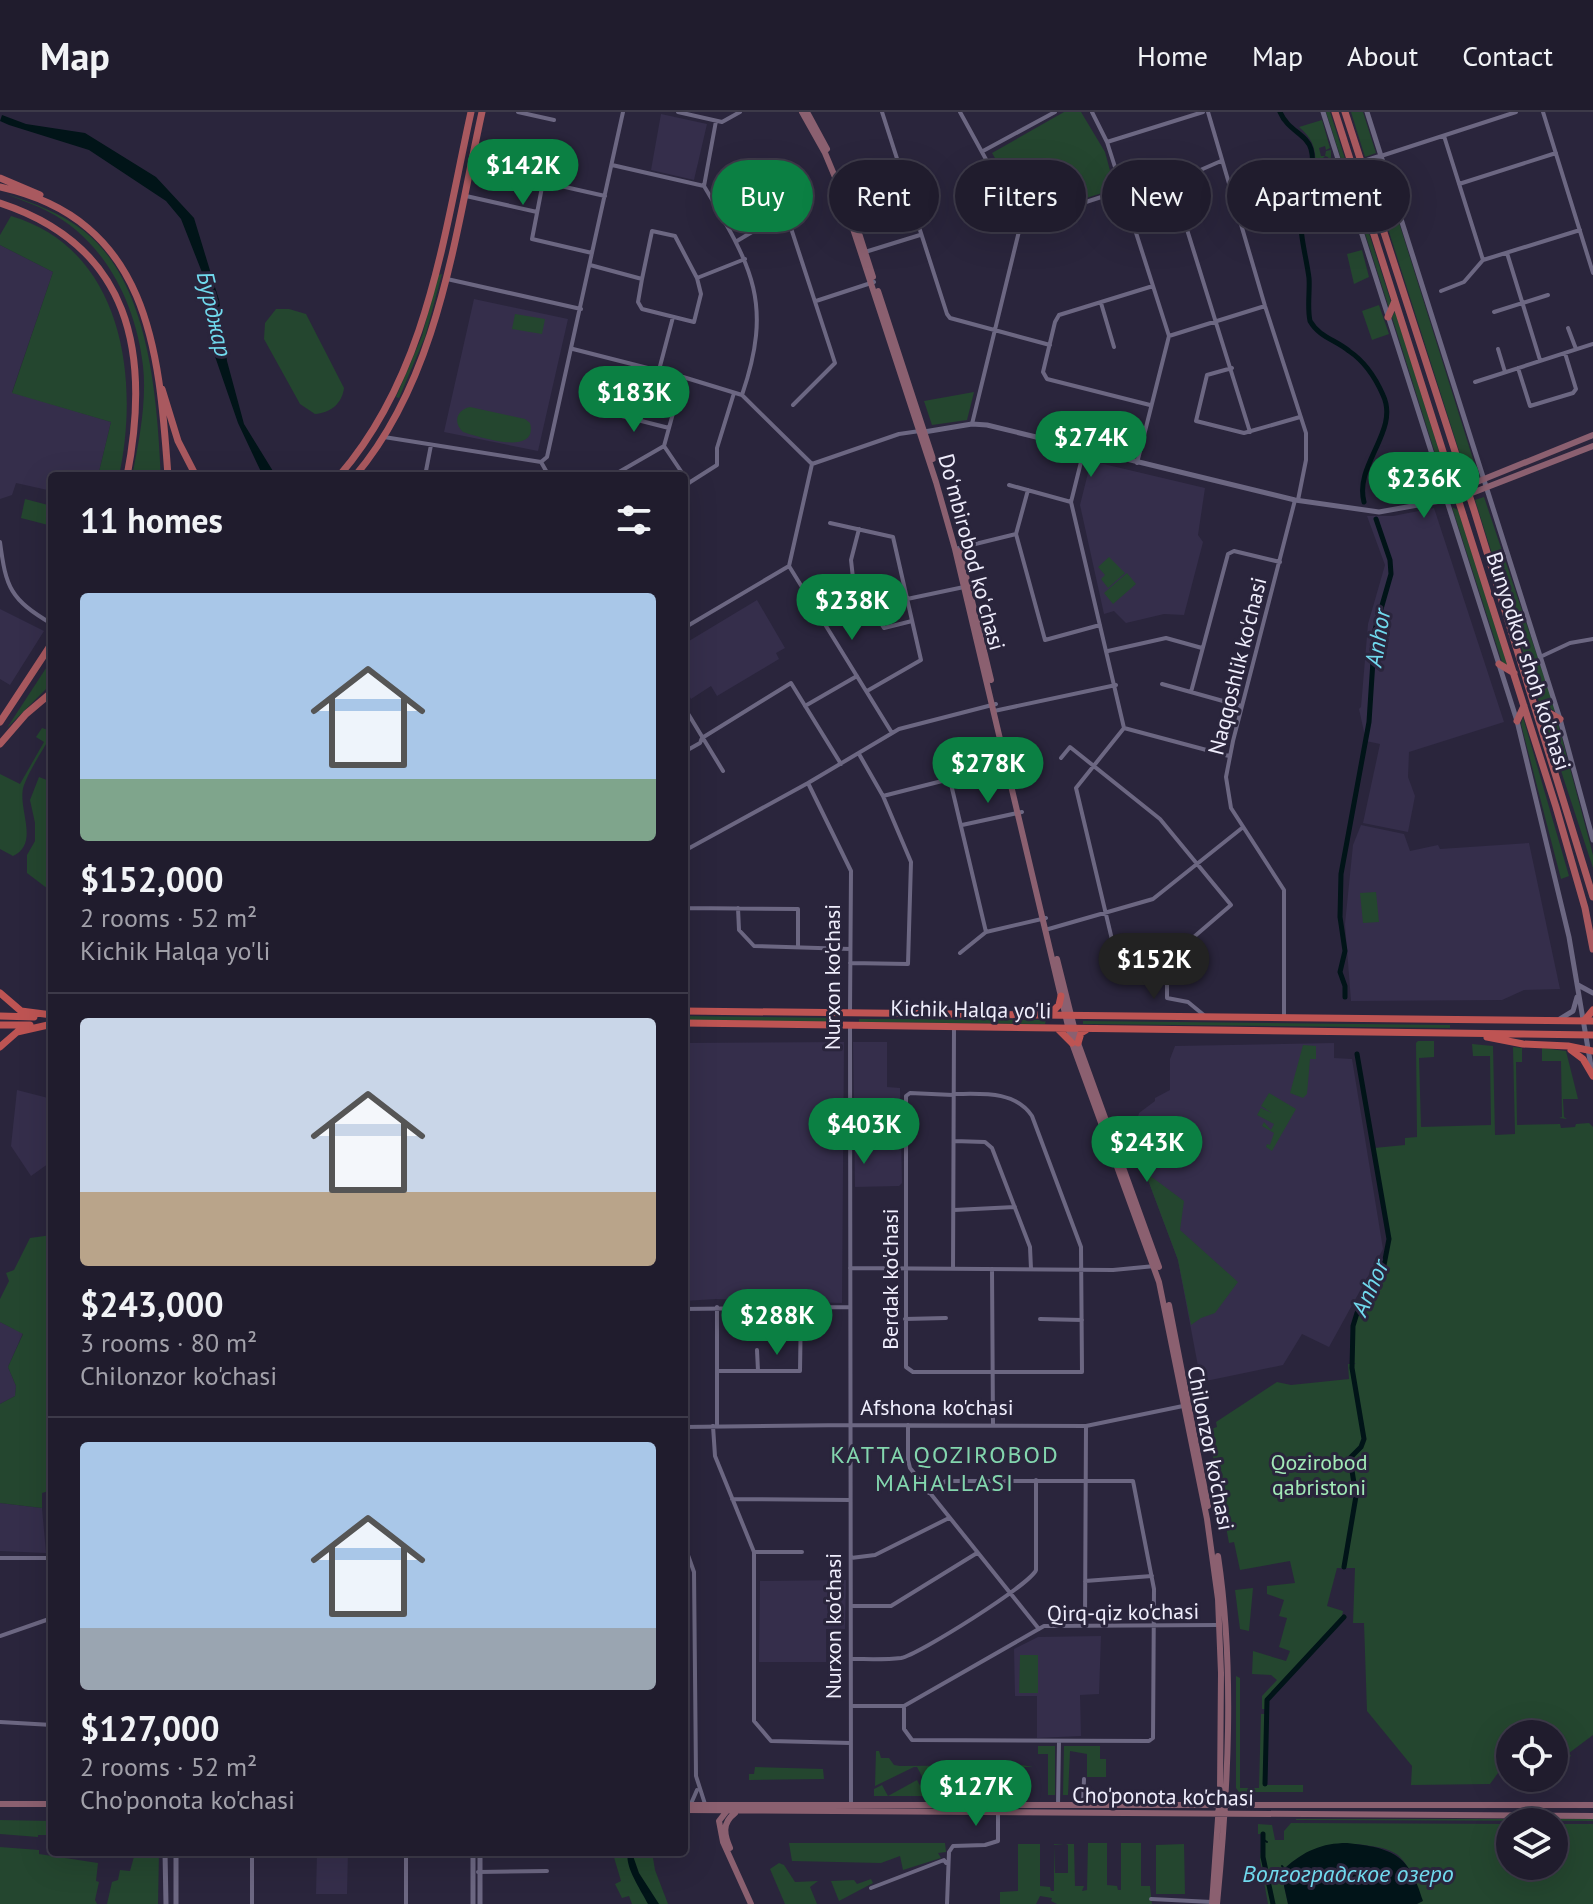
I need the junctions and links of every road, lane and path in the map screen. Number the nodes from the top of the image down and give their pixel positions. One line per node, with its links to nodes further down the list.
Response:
1 (471, 112): 60 (main road)
2 (482, 112): 40 (main road)
3 (518, 112): 20 (street)
4 (623, 112): 34 (street)
5 (678, 112): 21 (street)
6 (740, 112): 21 (street)
7 (804, 112): 56 (main road, Doʻmbirobod koʻchasi)
8 (882, 112): 51 (street)
9 (960, 112): 25 (street)
10 (1055, 112): 25 (street)
11 (1092, 112): 24 (street)
12 (1206, 112): 24 (street); 33 (street, Naqqoshlik ko'chasi)
13 (1323, 112): 79 (street)
14 (1335, 112): 30 (main road, Bunyodkor shoh ko'chasi)
15 (1345, 112): 31 (main road, Bunyodkor shoh ko'chasi)
16 (1367, 112): 27 (street)
17 (1484, 112): 22 (street)
18 (1516, 112): 22 (street)
19 (1543, 112): 26 (street)
20 (554, 120)
21 (716, 121): 38 (street)
22 (1487, 121): 23 (street)
23 (1444, 136): 27 (street); 37 (street)
24 (1107, 142): 29 (street)
25 (983, 152): 28 (street)
26 (1556, 153): 37 (street); 45 (street)
27 (1381, 156): 32 (street); 129 (street)
28 (987, 160)
29 (1113, 160)
30 (1350, 160)
31 (1360, 160)
32 (1368, 160)
33 (1222, 161): 35 (street); 75 (street, Naqqoshlik ko'chasi)
34 (612, 165): 38 (street); 41 (street)
35 (1211, 165)
36 (0, 178): 44 (main road)
37 (1459, 184): 59 (street)
38 (704, 186): 54 (street)
39 (0, 187): 44 (main road)
40 (463, 195): 43 (street); 62 (main road)
41 (605, 196): 43 (street); 55 (street)
42 (0, 203): 120 (main road)
43 (537, 212): 55 (street)
44 (86, 223): 92 (main road)
45 (1580, 230): 53 (street); 57 (street)
46 (1019, 232): 82 (street)
47 (1136, 232): 68 (street)
48 (1188, 232): 80 (street)
49 (1373, 232): 72 (main road, Bunyodkor shoh ko'chasi)
50 (1384, 232): 132 (main road, Bunyodkor shoh ko'chasi)
51 (920, 235): 56 (street); 82 (street)
52 (1593, 235): 53 (street)
53 (1583, 239): 63 (street)
54 (737, 241): 58 (street); 71 (street)
55 (592, 253): 61 (street)
56 (863, 253): 67 (main road, Doʻmbirobod koʻchasi)
57 (1507, 253): 59 (street); 74 (street)
58 (745, 259): 65 (street); 100 (street)
59 (1483, 260): 69 (street)
60 (438, 265): 62 (main road); 101 (main road)
61 (590, 265): 66 (street); 76 (street)
62 (448, 267): 64 (main road)
63 (1593, 273)
64 (446, 278): 76 (street); 102 (main road)
65 (697, 278): 66 (street); 78 (street)
66 (642, 279): 78 (street)
67 (872, 282): 71 (street); 109 (main road, Doʻmbirobod koʻchasi)
68 (1153, 286): 73 (street); 83 (street)
69 (1441, 291)
70 (1548, 295): 74 (street)
71 (816, 301): 103 (street)
72 (1395, 301): 79 (main road); 135 (main road, Bunyodkor shoh ko'chasi)
73 (1101, 303): 85 (street); 86 (street)
74 (1522, 303): 77 (street); 91 (street)
75 (1265, 306): 80 (street); 106 (street, Naqqoshlik ko'chasi)
76 (581, 309): 87 (street)
77 (1494, 312)
78 (673, 317): 95 (street)
79 (1388, 317): 137 (street)
80 (1217, 320): 83 (street); 93 (street)
81 (1568, 328): 89 (street)
82 (994, 330): 85 (street); 107 (street)
83 (1169, 336): 104 (street)
84 (1593, 344): 89 (street)
85 (1050, 345): 104 (street)
86 (1114, 347)
87 (573, 349): 95 (street); 117 (street)
88 (1498, 349): 96 (street)
89 (1576, 349): 90 (street)
90 (1565, 353): 91 (street); 94 (street)
91 (1540, 360): 94 (street)
92 (156, 367): 121 (main road); 122 (main road)
93 (1232, 368): 110 (street); 110 (street)
94 (1518, 368): 96 (street)
95 (659, 370): 97 (street)
96 (1505, 372): 98 (street)
97 (683, 377): 99 (street); 108 (street)
98 (1475, 382)
99 (734, 393): 100 (street); 130 (street)
100 (742, 395): 119 (street)
101 (390, 401): 102 (main road); 123 (main road)
102 (400, 404): 112 (main road)
103 (793, 405)
104 (1150, 405): 118 (street)
105 (606, 412): 108 (street)
106 (1300, 417): 110 (street); 138 (street, Naqqoshlik ko'chasi)
107 (972, 424): 109 (street); 116 (street)
108 (669, 428): 114 (street)
109 (920, 431): 119 (street); 144 (main road, Doʻmbirobod koʻchasi)
110 (1250, 432)
111 (1593, 435): 129 (main road)
112 (384, 437): 113 (street); 124 (main road)
113 (431, 445): 117 (street); 125 (street)
114 (664, 446): 127 (street); 128 (street)
115 (1593, 446): 133 (main road)
116 (1084, 450): 118 (street); 139 (street)
117 (541, 462): 126 (street)
118 (1137, 463): 138 (street)
119 (812, 464): 146 (street)
120 (128, 472)
121 (168, 472)
122 (194, 472)
123 (342, 472)
124 (358, 472)
125 (426, 472)
126 (547, 472)
127 (619, 472)
128 (680, 472)
129 (1483, 479): 132 (main road); 133 (street)
130 (688, 483)
131 (1009, 485): 134 (street)
132 (1466, 486): 135 (main road); 136 (main road, Bunyodkor shoh ko'chasi)
133 (1486, 489): 136 (main road); 157 (street)
134 (1028, 490): 139 (street); 142 (street)
135 (1458, 494): 136 (main road); 159 (main road, Bunyodkor shoh ko'chasi)
136 (1469, 495): 166 (main road, Bunyodkor shoh ko'chasi)
137 (1446, 498): 138 (street); 158 (street)
138 (1296, 500): 145 (street, Naqqoshlik ko'chasi)
139 (1071, 502): 151 (street)
140 (830, 523): 141 (street)
141 (859, 529): 148 (street); 150 (street)
142 (1016, 534): 144 (street); 151 (street)
143 (0, 542): 149 (street)
144 (957, 548): 147 (main road, Doʻmbirobod koʻchasi)
145 (1280, 562): 154 (street); 168 (street, Naqqoshlik ko'chasi)
146 (789, 566): 152 (street); 160 (street)
147 (967, 586): 148 (street); 170 (main road, Doʻmbirobod koʻchasi)
148 (907, 599): 150 (street)
149 (48, 621)
150 (912, 621): 163 (street)
151 (1100, 625): 156 (street)
152 (688, 626)
153 (1593, 639): 157 (street)
154 (1202, 648): 156 (street); 164 (street)
155 (48, 649): 174 (main road)
156 (1108, 651): 162 (street)
157 (1540, 657): 172 (street)
158 (1499, 664): 159 (main road); 173 (street)
159 (1514, 674): 169 (main road, Bunyodkor shoh ko'chasi)
160 (857, 676): 163 (street); 167 (street)
161 (1162, 684): 164 (street)
162 (1116, 685): 170 (street); 175 (street)
163 (867, 691): 176 (street)
164 (1191, 692): 168 (street)
165 (48, 695): 178 (main road)
166 (1535, 705): 172 (main road); 196 (main road, Bunyodkor shoh ko'chasi)
167 (805, 706): 177 (street); 184 (street)
168 (1241, 706): 181 (street, Naqqoshlik ko'chasi)
169 (1524, 706): 173 (main road); 206 (main road, Bunyodkor shoh ko'chasi)
170 (995, 708): 176 (street); 190 (main road, Doʻmbirobod koʻchasi)
171 (688, 714): 177 (street)
172 (1560, 719): 193 (street)
173 (1517, 721): 209 (street)
174 (0, 722)
175 (1124, 728): 181 (street); 185 (street)
176 (892, 733): 180 (street)
177 (702, 738): 179 (street); 186 (street)
178 (0, 744)
179 (688, 750)
180 (859, 754): 184 (street); 189 (street)
181 (1229, 756): 192 (street, Naqqoshlik ko'chasi)
182 (1061, 758): 185 (street)
183 (946, 763): 187 (street)
184 (841, 764): 188 (street)
185 (1093, 765): 195 (street); 199 (street)
186 (723, 771)
187 (950, 779): 189 (street); 191 (street)
188 (808, 783): 194 (street); 205 (street, Nurxon ko'chasi)
189 (883, 796): 208 (street)
190 (1020, 812): 191 (street); 200 (main road, Doʻmbirobod koʻchasi)
191 (962, 825): 202 (street)
192 (1242, 828): 195 (street); 220 (street, Naqqoshlik ko'chasi)
193 (1593, 840)
194 (688, 849)
195 (1197, 863): 199 (street); 204 (street)
196 (1593, 897)
197 (688, 908): 198 (street)
198 (738, 908): 203 (street); 203 (street)
199 (1104, 913): 201 (street); 204 (street)
200 (1044, 919): 201 (main road, Doʻmbirobod koʻchasi); 202 (street)
201 (1047, 930): 212 (main road, Doʻmbirobod koʻchasi); 217 (main road, Doʻmbirobod koʻchasi)
202 (986, 932): 207 (street)
203 (798, 946): 205 (street)
204 (1167, 948): 219 (street)
205 (850, 949): 208 (street, Nurxon ko'chasi)
206 (1593, 949)
207 (960, 953)
208 (850, 963): 215 (street, Nurxon ko'chasi)
209 (1578, 984): 211 (street); 225 (street); 226 (street)
210 (0, 993): 221 (highway)
211 (1593, 993)
212 (1061, 996): 216 (highway); 217 (main road, Doʻmbirobod koʻchasi)
213 (688, 1010): 215 (highway, Kichik Halqa yo'li)
214 (1593, 1010): 226 (highway)
215 (850, 1012): 216 (highway, Kichik Halqa yo'li); 230 (highway, Nurxon ko'chasi)
216 (1049, 1015): 217 (highway, Kichik Halqa yo'li)
217 (1068, 1015): 219 (highway, Kichik Halqa yo'li); 233 (main road, Chilonzor ko'chasi)
218 (0, 1016): 223 (highway)
219 (1206, 1017): 220 (highway, Kichik Halqa yo'li)
220 (1284, 1018): 222 (highway, Kichik Halqa yo'li)
221 (48, 1020)
222 (1451, 1020): 225 (highway, Kichik Halqa yo'li); 235 (highway)
223 (48, 1021)
224 (48, 1021): 229 (highway)
225 (1555, 1021): 226 (highway, Kichik Halqa yo'li)
226 (1588, 1021): 237 (street)
227 (48, 1022): 240 (highway)
228 (688, 1023): 230 (highway, Kichik Halqa yo'li)
229 (0, 1025)
230 (850, 1026): 231 (highway, Kichik Halqa yo'li); 248 (street, Nurxon ko'chasi)
231 (953, 1027): 232 (highway, Kichik Halqa yo'li); 243 (street)
232 (1056, 1028): 233 (highway, Kichik Halqa yo'li); 238 (highway)
233 (1072, 1029): 234 (highway, Kichik Halqa yo'li); 238 (main road, Chilonzor ko'chasi)
234 (1088, 1029): 235 (highway, Kichik Halqa yo'li); 238 (highway)
235 (1450, 1034): 236 (highway, Kichik Halqa yo'li)
236 (1469, 1034): 237 (highway, Kichik Halqa yo'li); 239 (highway)
237 (1590, 1035): 241 (street)
238 (1075, 1043): 247 (main road, Chilonzor ko'chasi)
239 (1558, 1045): 241 (highway); 242 (highway)
240 (0, 1047)
241 (1591, 1051): 242 (street)
242 (1593, 1076)
243 (954, 1094): 244 (street); 249 (street, Berdak ko'chasi); 253 (street, Berdak ko'chasi)
244 (954, 1141): 245 (street); 246 (street)
245 (1015, 1207): 246 (street); 252 (street)
246 (954, 1210): 250 (street)
247 (1156, 1266): 253 (street); 266 (main road, Chilonzor ko'chasi)
248 (850, 1268): 249 (street); 256 (street, Nurxon ko'chasi)
249 (906, 1268): 250 (street); 259 (street, Berdak ko'chasi)
250 (953, 1269): 251 (street)
251 (992, 1269): 252 (street); 265 (street)
252 (1031, 1269): 253 (street)
253 (1082, 1269): 261 (street, Berdak ko'chasi)
254 (801, 1306): 255 (street); 256 (street); 264 (street)
255 (717, 1307): 257 (street); 263 (street)
256 (850, 1307): 268 (street, Nurxon ko'chasi)
257 (688, 1309)
258 (946, 1318): 259 (street)
259 (905, 1319): 265 (street, Berdak ko'chasi)
260 (1040, 1319): 261 (street)
261 (1082, 1320): 265 (street, Berdak ko'chasi)
262 (757, 1350): 264 (street)
263 (718, 1371): 264 (street); 270 (street)
264 (758, 1371)
265 (993, 1373): 267 (street)
266 (1186, 1405): 271 (street, Afshona ko'chasi); 292 (main road, Chilonzor ko'chasi)
267 (993, 1424): 269 (street, Afshona ko'chasi); 271 (street, Afshona ko'chasi)
268 (850, 1425): 269 (street, Afshona ko'chasi); 270 (street, Afshona ko'chasi); 277 (street, Nurxon ko'chasi)
269 (908, 1425): 275 (street)
270 (715, 1426): 272 (street, Afshona ko'chasi); 276 (street)
271 (1086, 1426): 274 (street)
272 (688, 1427)
273 (1036, 1480): 274 (street); 275 (street); 288 (street)
274 (1085, 1480): 286 (street); 287 (street)
275 (929, 1493): 278 (street)
276 (732, 1499): 277 (street); 279 (street)
277 (850, 1500): 285 (street, Nurxon ko'chasi)
278 (949, 1518): 281 (street); 285 (street)
279 (754, 1552): 280 (street); 302 (street)
280 (802, 1552)
281 (977, 1553): 288 (street); 289 (street)
282 (688, 1555): 304 (street)
283 (0, 1558): 284 (street)
284 (48, 1558)
285 (851, 1558): 289 (street, Nurxon ko'chasi)
286 (1152, 1576): 287 (street); 293 (street)
287 (1085, 1581): 291 (street)
288 (1010, 1595): 294 (street); 296 (street)
289 (851, 1606): 296 (street, Nurxon ko'chasi)
290 (48, 1619): 295 (street)
291 (1085, 1625): 293 (street, Qirq-qiz ko'chasi); 294 (street, Qirq-qiz ko'chasi)
292 (1222, 1625): 293 (street, Qirq-qiz ko'chasi); 317 (main road, Chilonzor ko'chasi)
293 (1154, 1626): 301 (street)
294 (1039, 1629): 298 (street, Qirq-qiz ko'chasi)
295 (0, 1636)
296 (851, 1659): 297 (street, Nurxon ko'chasi)
297 (851, 1706): 298 (street, Qirq-qiz ko'chasi); 302 (street, Nurxon ko'chasi)
298 (904, 1706): 301 (street)
299 (0, 1722): 300 (street)
300 (48, 1725)
301 (1059, 1741): 315 (street)
302 (850, 1743): 313 (street, Nurxon ko'chasi)
303 (1084, 1779): 316 (street)
304 (698, 1788): 305 (street); 311 (street)
305 (688, 1804)
306 (1296, 1805): 307 (main road, Cho'ponota ko'chasi); 317 (main road, Cho'ponota ko'chasi); 319 (main road)
307 (1593, 1805)
308 (0, 1806): 309 (main road)
309 (48, 1806)
310 (688, 1807): 311 (main road, Cho'ponota ko'chasi)
311 (708, 1808): 312 (main road, Cho'ponota ko'chasi); 318 (main road, Cho'ponota ko'chasi); 321 (main road)
312 (735, 1809): 313 (main road, Cho'ponota ko'chasi); 318 (main road); 322 (main road)
313 (851, 1809): 314 (main road, Cho'ponota ko'chasi)
314 (998, 1809): 315 (main road, Cho'ponota ko'chasi); 329 (street)
315 (1058, 1809): 316 (main road, Cho'ponota ko'chasi)
316 (1084, 1809): 317 (main road, Cho'ponota ko'chasi)
317 (1222, 1810): 319 (main road, Cho'ponota ko'chasi); 335 (main road, Chilonzor ko'chasi)
318 (726, 1812): 321 (main road)
319 (1297, 1815): 320 (main road, Cho'ponota ko'chasi)
320 (1593, 1816)
321 (719, 1823): 322 (main road); 342 (main road)
322 (725, 1832): 342 (main road)
323 (165, 1856): 336 (street)
324 (176, 1856): 337 (street)
325 (252, 1856): 338 (street)
326 (406, 1856): 339 (street)
327 (473, 1856): 330 (street)
328 (480, 1856): 332 (street)
329 (946, 1861): 333 (street); 343 (street)
330 (473, 1871): 332 (street); 340 (street)
331 (547, 1871): 332 (street)
332 (480, 1872): 341 (street)
333 (871, 1888)
334 (1151, 1899): 335 (street)
335 (1213, 1903)
336 (166, 1904)
337 (176, 1904)
338 (252, 1904)
339 (406, 1904)
340 (473, 1904)
341 (480, 1904)
342 (753, 1904)
343 (947, 1904)

